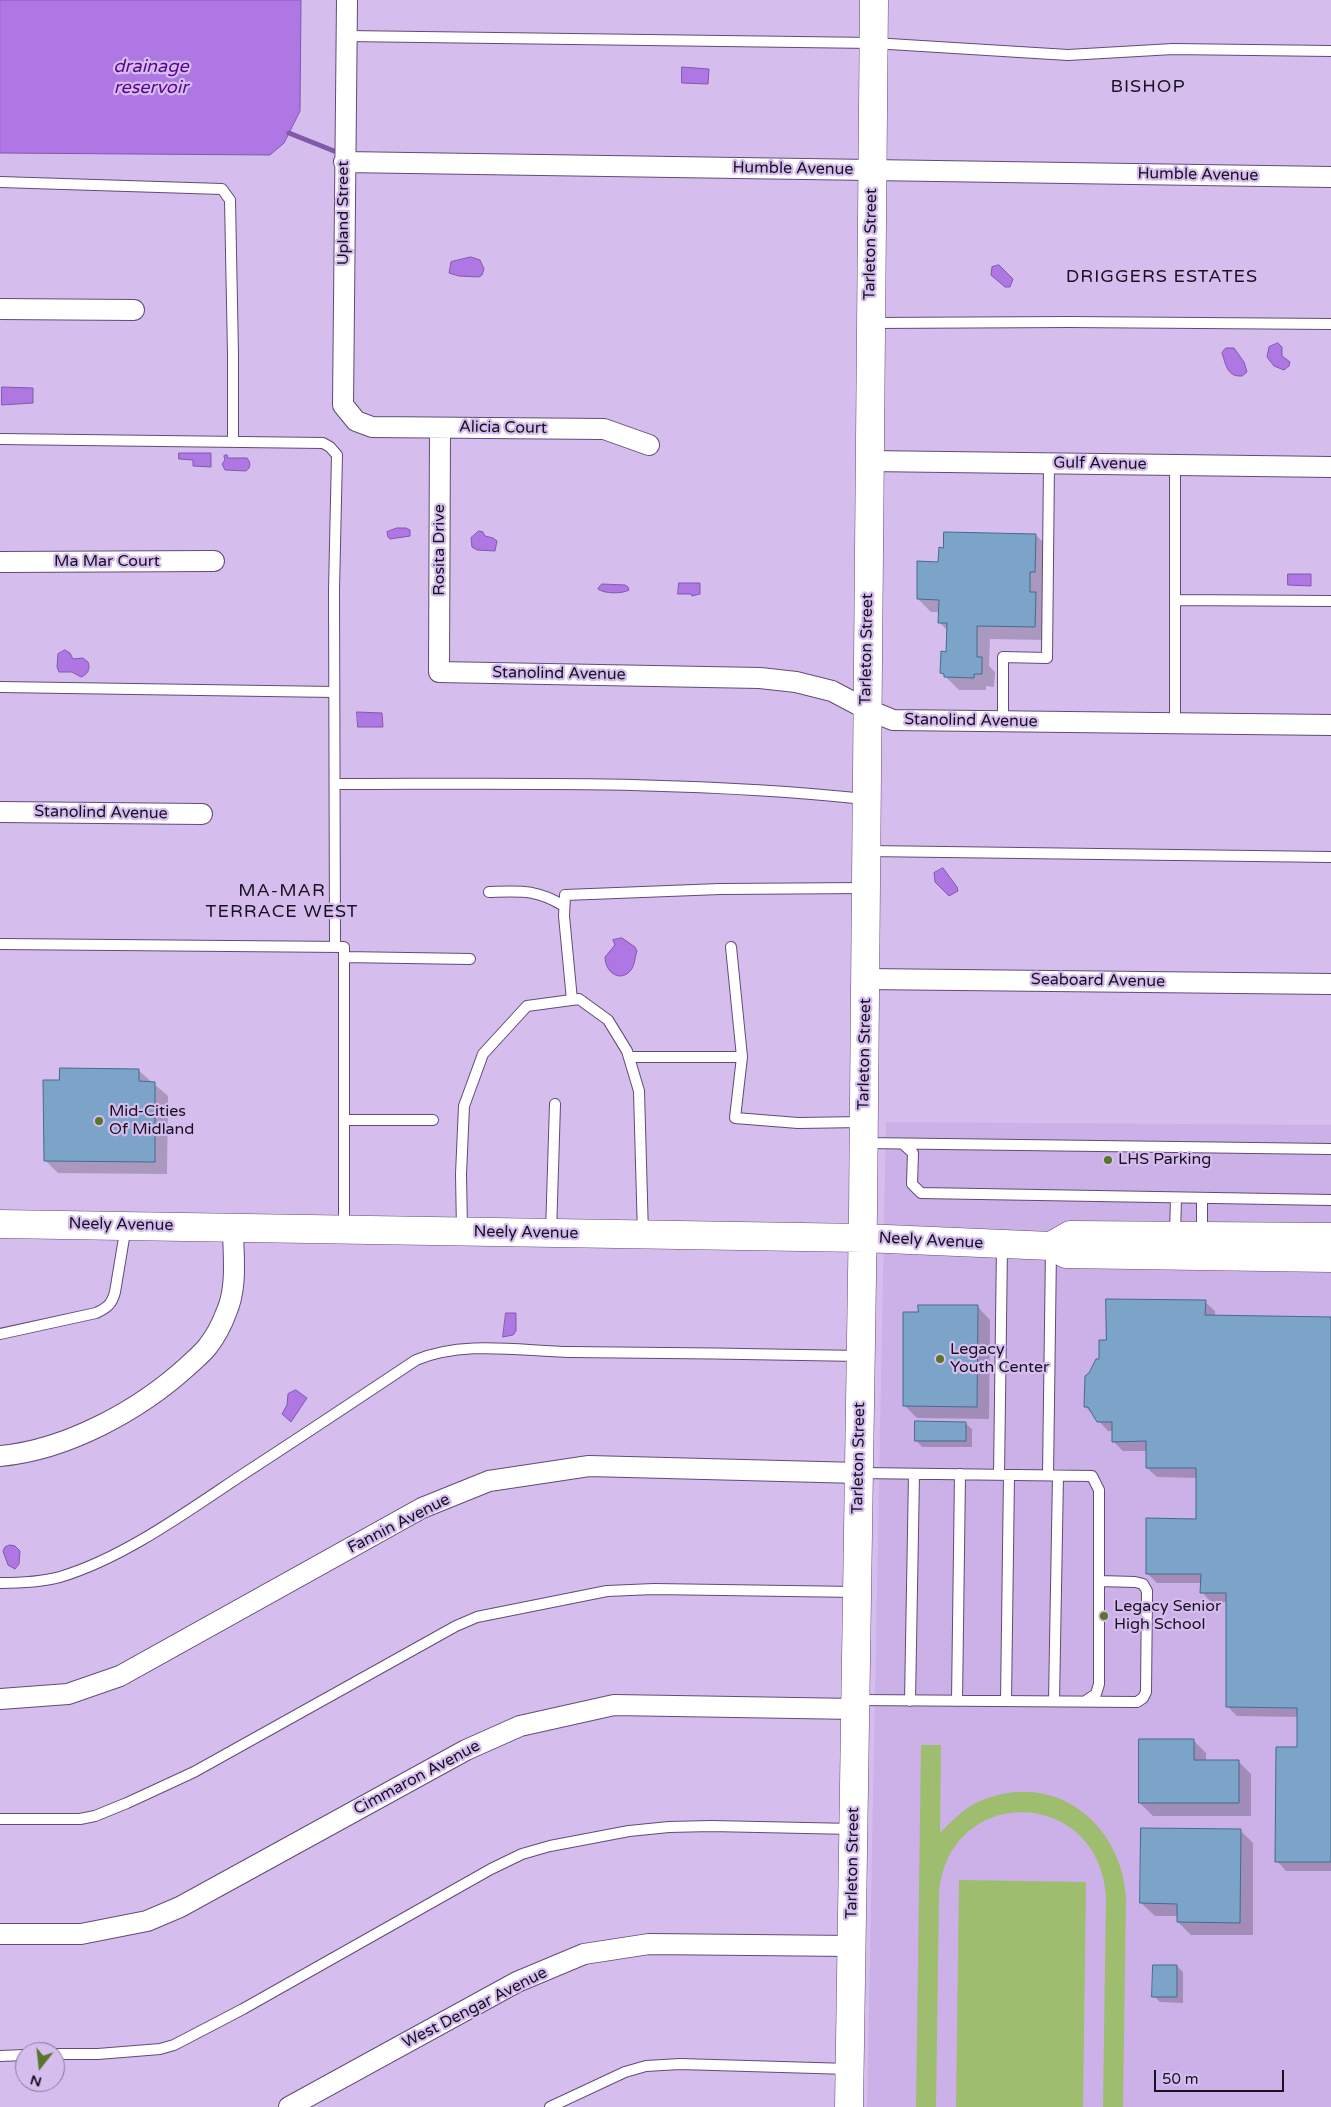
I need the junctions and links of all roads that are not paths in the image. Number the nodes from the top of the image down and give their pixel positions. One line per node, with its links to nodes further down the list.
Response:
1 (347, 0): 3 (street, Upland Street)
2 (874, 0): 4 (street, Tarleton Street)
3 (346, 36): 4 (lane); 6 (street, Upland Street)
4 (873, 43): 5 (lane); 7 (street, Tarleton Street)
5 (1331, 51)
6 (344, 162): 7 (street, Humble Avenue); 14 (street, Upland Street)
7 (872, 170): 8 (street, Humble Avenue); 12 (street, Tarleton Street)
8 (1331, 177)
9 (0, 182): 17 (lane)
10 (0, 309): 11 (street)
11 (134, 310)
12 (871, 323): 13 (lane); 19 (street, Tarleton Street)
13 (1331, 324)
14 (356, 421): 15 (street, Alicia Court)
15 (440, 428): 18 (street, Alicia Court); 27 (street, Rosita Drive)
16 (0, 439): 17 (lane)
17 (233, 442): 29 (lane)
18 (649, 445)
19 (869, 461): 20 (street, Gulf Avenue); 30 (street, Tarleton Street)
20 (1050, 463): 21 (street, Gulf Avenue); 31 (lane)
21 (1175, 465): 22 (street, Gulf Avenue); 25 (lane)
22 (1331, 467)
23 (0, 562): 24 (street, Ma Mar Court)
24 (214, 562)
25 (1175, 600): 26 (lane); 32 (lane)
26 (1331, 601)
27 (439, 672): 30 (street, Stanolind Avenue)
28 (0, 687): 29 (lane)
29 (334, 692): 34 (lane)
30 (866, 709): 31 (street, Stanolind Avenue); 35 (street, Tarleton Street)
31 (1003, 721): 32 (street, Stanolind Avenue)
32 (1175, 723): 33 (street, Stanolind Avenue)
33 (1331, 725)
34 (335, 784): 35 (lane); 44 (lane)
35 (866, 799): 38 (street, Tarleton Street)
36 (0, 812): 37 (street, Stanolind Avenue)
37 (202, 814)
38 (866, 851): 39 (lane); 40 (street, Tarleton Street)
39 (1331, 857)
40 (866, 888): 42 (lane); 48 (street, Tarleton Street)
41 (489, 892): 42 (lane)
42 (564, 906): 50 (lane)
43 (0, 944): 44 (lane)
44 (335, 946): 46 (lane)
45 (731, 947): 51 (lane)
46 (344, 956): 47 (lane); 54 (lane)
47 (470, 959)
48 (865, 979): 49 (street, Seaboard Avenue); 56 (street, Tarleton Street)
49 (1331, 984)
50 (572, 1000): 52 (lane); 66 (lane)
51 (742, 1057): 52 (lane); 56 (lane)
52 (629, 1058): 70 (lane)
53 (555, 1104): 67 (lane)
54 (345, 1120): 55 (lane); 65 (lane)
55 (434, 1120)
56 (864, 1132): 57 (lane); 72 (street, Tarleton Street)
57 (903, 1144): 58 (lane); 59 (lane)
58 (1331, 1150)
59 (1176, 1198): 60 (lane); 68 (lane)
60 (1202, 1199): 61 (lane); 69 (lane)
61 (1331, 1200)
62 (0, 1224): 63 (street, Neely Avenue)
63 (126, 1225): 64 (street, Neely Avenue); 76 (lane)
64 (233, 1227): 65 (street, Neely Avenue); 78 (street)
65 (344, 1229): 66 (street, Neely Avenue)
66 (462, 1232): 67 (street, Neely Avenue)
67 (551, 1234): 70 (street, Neely Avenue)
68 (1175, 1234): 69 (street, Neely Avenue); 74 (street, Neely Avenue)
69 (1202, 1235): 71 (street, Neely Avenue)
70 (643, 1236): 72 (street, Neely Avenue)
71 (1331, 1237)
72 (863, 1238): 73 (street, Neely Avenue); 77 (street, Tarleton Street)
73 (1002, 1245): 74 (street, Neely Avenue); 82 (lane)
74 (1051, 1246): 75 (street, Neely Avenue); 83 (lane)
75 (1331, 1258)
76 (0, 1334)
77 (861, 1356): 79 (street, Tarleton Street); 85 (lane)
78 (0, 1456)
79 (859, 1473): 80 (lane); 86 (street, Tarleton Street); 87 (street, Fannin Avenue)
80 (914, 1474): 81 (lane); 90 (lane)
81 (960, 1474): 82 (lane); 91 (lane)
82 (1004, 1475): 83 (lane); 92 (lane)
83 (1053, 1475): 84 (lane); 88 (lane)
84 (1099, 1581): 89 (lane); 89 (lane)
85 (0, 1583)
86 (857, 1592): 93 (street, Tarleton Street); 94 (lane)
87 (0, 1699)
88 (1054, 1700): 89 (lane); 92 (lane)
89 (1087, 1700)
90 (910, 1701): 91 (lane); 93 (lane)
91 (957, 1701): 92 (lane)
92 (1006, 1701)
93 (856, 1704): 95 (street, Tarleton Street); 96 (street, Cimmaron Avenue)
94 (0, 1820)
95 (854, 1828): 97 (street, Tarleton Street); 98 (lane)
96 (0, 1934)
97 (852, 1946): 101 (street, Tarleton Street); 102 (street, West Dengar Avenue)
98 (65, 2054)
99 (15, 2055): 100 (lane)
100 (0, 2056)
101 (850, 2069): 103 (lane); 104 (street, Tarleton Street)
102 (289, 2107)
103 (550, 2107)
104 (849, 2107)

